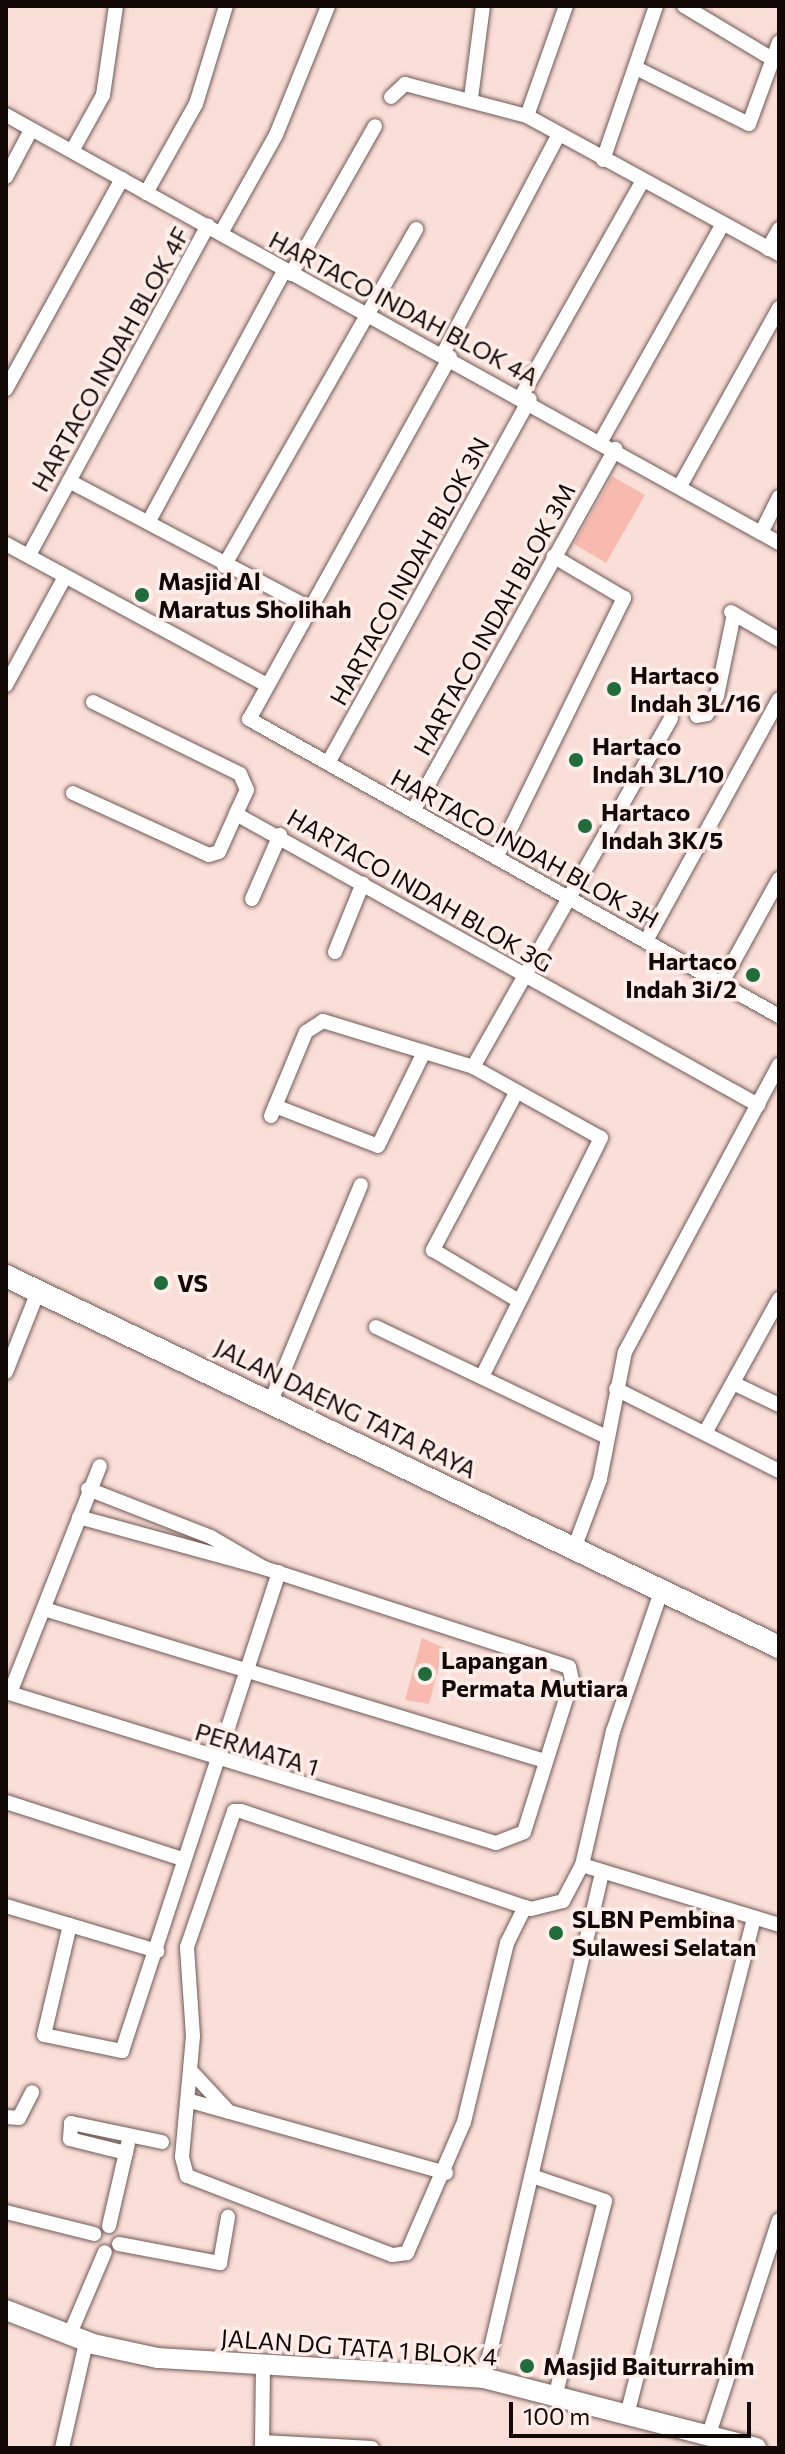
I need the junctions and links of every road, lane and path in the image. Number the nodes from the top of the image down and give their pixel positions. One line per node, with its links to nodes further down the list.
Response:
1 (116, 6): 18 (street)
2 (226, 6): 23 (street)
3 (328, 6): 27 (street, HARTACO INDAH BLOK 4F)
4 (482, 6): 12 (street)
5 (566, 6): 14 (street)
6 (656, 6): 10 (street)
7 (684, 6): 9 (street)
8 (779, 42): 9 (street)
9 (774, 60): 10 (street)
10 (636, 68): 19 (street)
11 (391, 97): 12 (street)
12 (471, 98): 14 (street)
13 (6, 115): 16 (street, HARTACO INDAH BLOK 4A)
14 (527, 116): 17 (street)
15 (375, 126): 29 (street)
16 (31, 130): 18 (street, HARTACO INDAH BLOK 4A); 20 (street)
17 (559, 134): 19 (street); 32 (street)
18 (72, 151): 21 (street, HARTACO INDAH BLOK 4A)
19 (603, 160): 22 (street)
20 (6, 177)
21 (122, 179): 23 (street, HARTACO INDAH BLOK 4A); 33 (street)
22 (642, 182): 24 (street); 34 (street, HARTACO INDAH BLOK 3N)
23 (146, 193): 27 (street, HARTACO INDAH BLOK 4A)
24 (723, 224): 28 (street); 35 (street)
25 (416, 229): 31 (street)
26 (779, 229): 28 (street)
27 (214, 230): 29 (street, HARTACO INDAH BLOK 4A); 37 (street, HARTACO INDAH BLOK 4F)
28 (774, 252)
29 (288, 273): 31 (street, HARTACO INDAH BLOK 4A); 40 (street)
30 (779, 308): 38 (street)
31 (365, 315): 32 (street, HARTACO INDAH BLOK 4A); 46 (street)
32 (447, 356): 34 (street, HARTACO INDAH BLOK 4A); 48 (street)
33 (6, 389)
34 (526, 397): 35 (street, HARTACO INDAH BLOK 4A); 56 (street, HARTACO INDAH BLOK 3N)
35 (601, 441): 36 (street, HARTACO INDAH BLOK 4A)
36 (615, 449): 38 (street, HARTACO INDAH BLOK 4A); 45 (street, HARTACO INDAH BLOK 3M)
37 (69, 481): 40 (street); 44 (street, HARTACO INDAH BLOK 4F)
38 (680, 486): 41 (street, HARTACO INDAH BLOK 4A)
39 (779, 497): 41 (street)
40 (149, 521): 46 (street)
41 (761, 533): 42 (street, HARTACO INDAH BLOK 4A)
42 (779, 543)
43 (6, 544): 44 (street)
44 (29, 555): 47 (street)
45 (553, 556): 58 (street, HARTACO INDAH BLOK 3M); 61 (street)
46 (224, 566): 48 (street)
47 (65, 577): 50 (street); 51 (street)
48 (310, 608): 51 (street)
49 (779, 640): 54 (street)
50 (6, 685)
51 (267, 685): 56 (street, HARTACO INDAH BLOK 3H)
52 (779, 699): 66 (street)
53 (93, 702): 59 (street)
54 (697, 716)
55 (671, 718): 64 (street)
56 (328, 763): 58 (street, HARTACO INDAH BLOK 3H)
57 (73, 793): 59 (street)
58 (413, 811): 61 (street, HARTACO INDAH BLOK 3H)
59 (236, 814): 60 (street, HARTACO INDAH BLOK 3G)
60 (280, 835): 63 (street, HARTACO INDAH BLOK 3G); 65 (street)
61 (497, 856): 64 (street, HARTACO INDAH BLOK 3H)
62 (779, 879): 69 (street)
63 (363, 883): 67 (street); 68 (street, HARTACO INDAH BLOK 3G)
64 (572, 898): 66 (street, HARTACO INDAH BLOK 3H); 68 (street)
65 (252, 899)
66 (646, 941): 69 (street, HARTACO INDAH BLOK 3H)
67 (335, 952)
68 (527, 977): 73 (street); 75 (street, HARTACO INDAH BLOK 3G)
69 (721, 984): 70 (street, HARTACO INDAH BLOK 3H)
70 (779, 1016)
71 (424, 1052): 71 (street); 73 (street)
72 (779, 1065): 75 (street)
73 (473, 1067): 74 (street)
74 (516, 1093): 80 (street); 80 (street)
75 (758, 1105): 85 (street)
76 (361, 1185): 86 (street)
77 (6, 1276): 78 (main road, JALAN DAENG TATA RAYA)
78 (39, 1289): 82 (street); 86 (main road, JALAN DAENG TATA RAYA)
79 (779, 1299): 84 (street)
80 (519, 1301): 83 (street)
81 (376, 1327): 83 (street)
82 (6, 1372)
83 (483, 1375): 89 (street)
84 (733, 1383): 87 (street); 88 (street)
85 (616, 1389): 88 (street); 89 (street)
86 (271, 1401): 94 (main road, JALAN DAENG TATA RAYA)
87 (779, 1405)
88 (705, 1433): 91 (street)
89 (607, 1437): 94 (street)
90 (100, 1466): 92 (street)
91 (779, 1471)
92 (88, 1489): 93 (street); 95 (street)
93 (79, 1517): 95 (street); 97 (street)
94 (575, 1546): 96 (main road, JALAN DAENG TATA RAYA)
95 (275, 1571): 99 (street); 102 (street)
96 (662, 1589): 98 (main road, JALAN DAENG TATA RAYA); 105 (street)
97 (44, 1609): 99 (street); 100 (street)
98 (779, 1647)
99 (244, 1668): 101 (street); 102 (street)
100 (8, 1692): 101 (street, PERMATA 1)
101 (216, 1760): 102 (street, PERMATA 1); 104 (street)
102 (545, 1761)
103 (6, 1802): 104 (street)
104 (182, 1859): 112 (street)
105 (582, 1865): 106 (street); 108 (street)
106 (602, 1873): 109 (street); 122 (street)
107 (6, 1906): 110 (street)
108 (525, 1907): 113 (street); 121 (street)
109 (754, 1918): 111 (street); 135 (street)
110 (70, 1925): 112 (street); 112 (street)
111 (779, 1925)
112 (157, 1951)
113 (191, 2071): 115 (street); 116 (street)
114 (32, 2092): 117 (street)
115 (190, 2101): 116 (street); 121 (street)
116 (229, 2112): 121 (street)
117 (7, 2117)
118 (130, 2135): 119 (street); 120 (street); 120 (street)
119 (162, 2142)
120 (126, 2153): 126 (street)
121 (446, 2173)
122 (532, 2176): 133 (street); 134 (street)
123 (6, 2212): 127 (street)
124 (228, 2217): 128 (street)
125 (779, 2220): 136 (street)
126 (109, 2226): 127 (street); 128 (street)
127 (94, 2234): 129 (street)
128 (119, 2244): 129 (street)
129 (105, 2252): 131 (street)
130 (6, 2310): 131 (street, JALAN DG TATA 1 BLOK 4)
131 (83, 2341): 132 (street, JALAN DG TATA 1 BLOK 4); 138 (street)
132 (263, 2364): 133 (street, JALAN DG TATA 1 BLOK 4); 137 (street)
133 (484, 2378): 134 (street, JALAN DG TATA 1 BLOK 4)
134 (556, 2393): 135 (street, JALAN DG TATA 1 BLOK 4)
135 (628, 2411): 136 (street, JALAN DG TATA 1 BLOK 4)
136 (709, 2434): 140 (street, JALAN DG TATA 1 BLOK 4)
137 (262, 2445): 139 (street)
138 (62, 2448)
139 (372, 2448)
140 (756, 2448)

